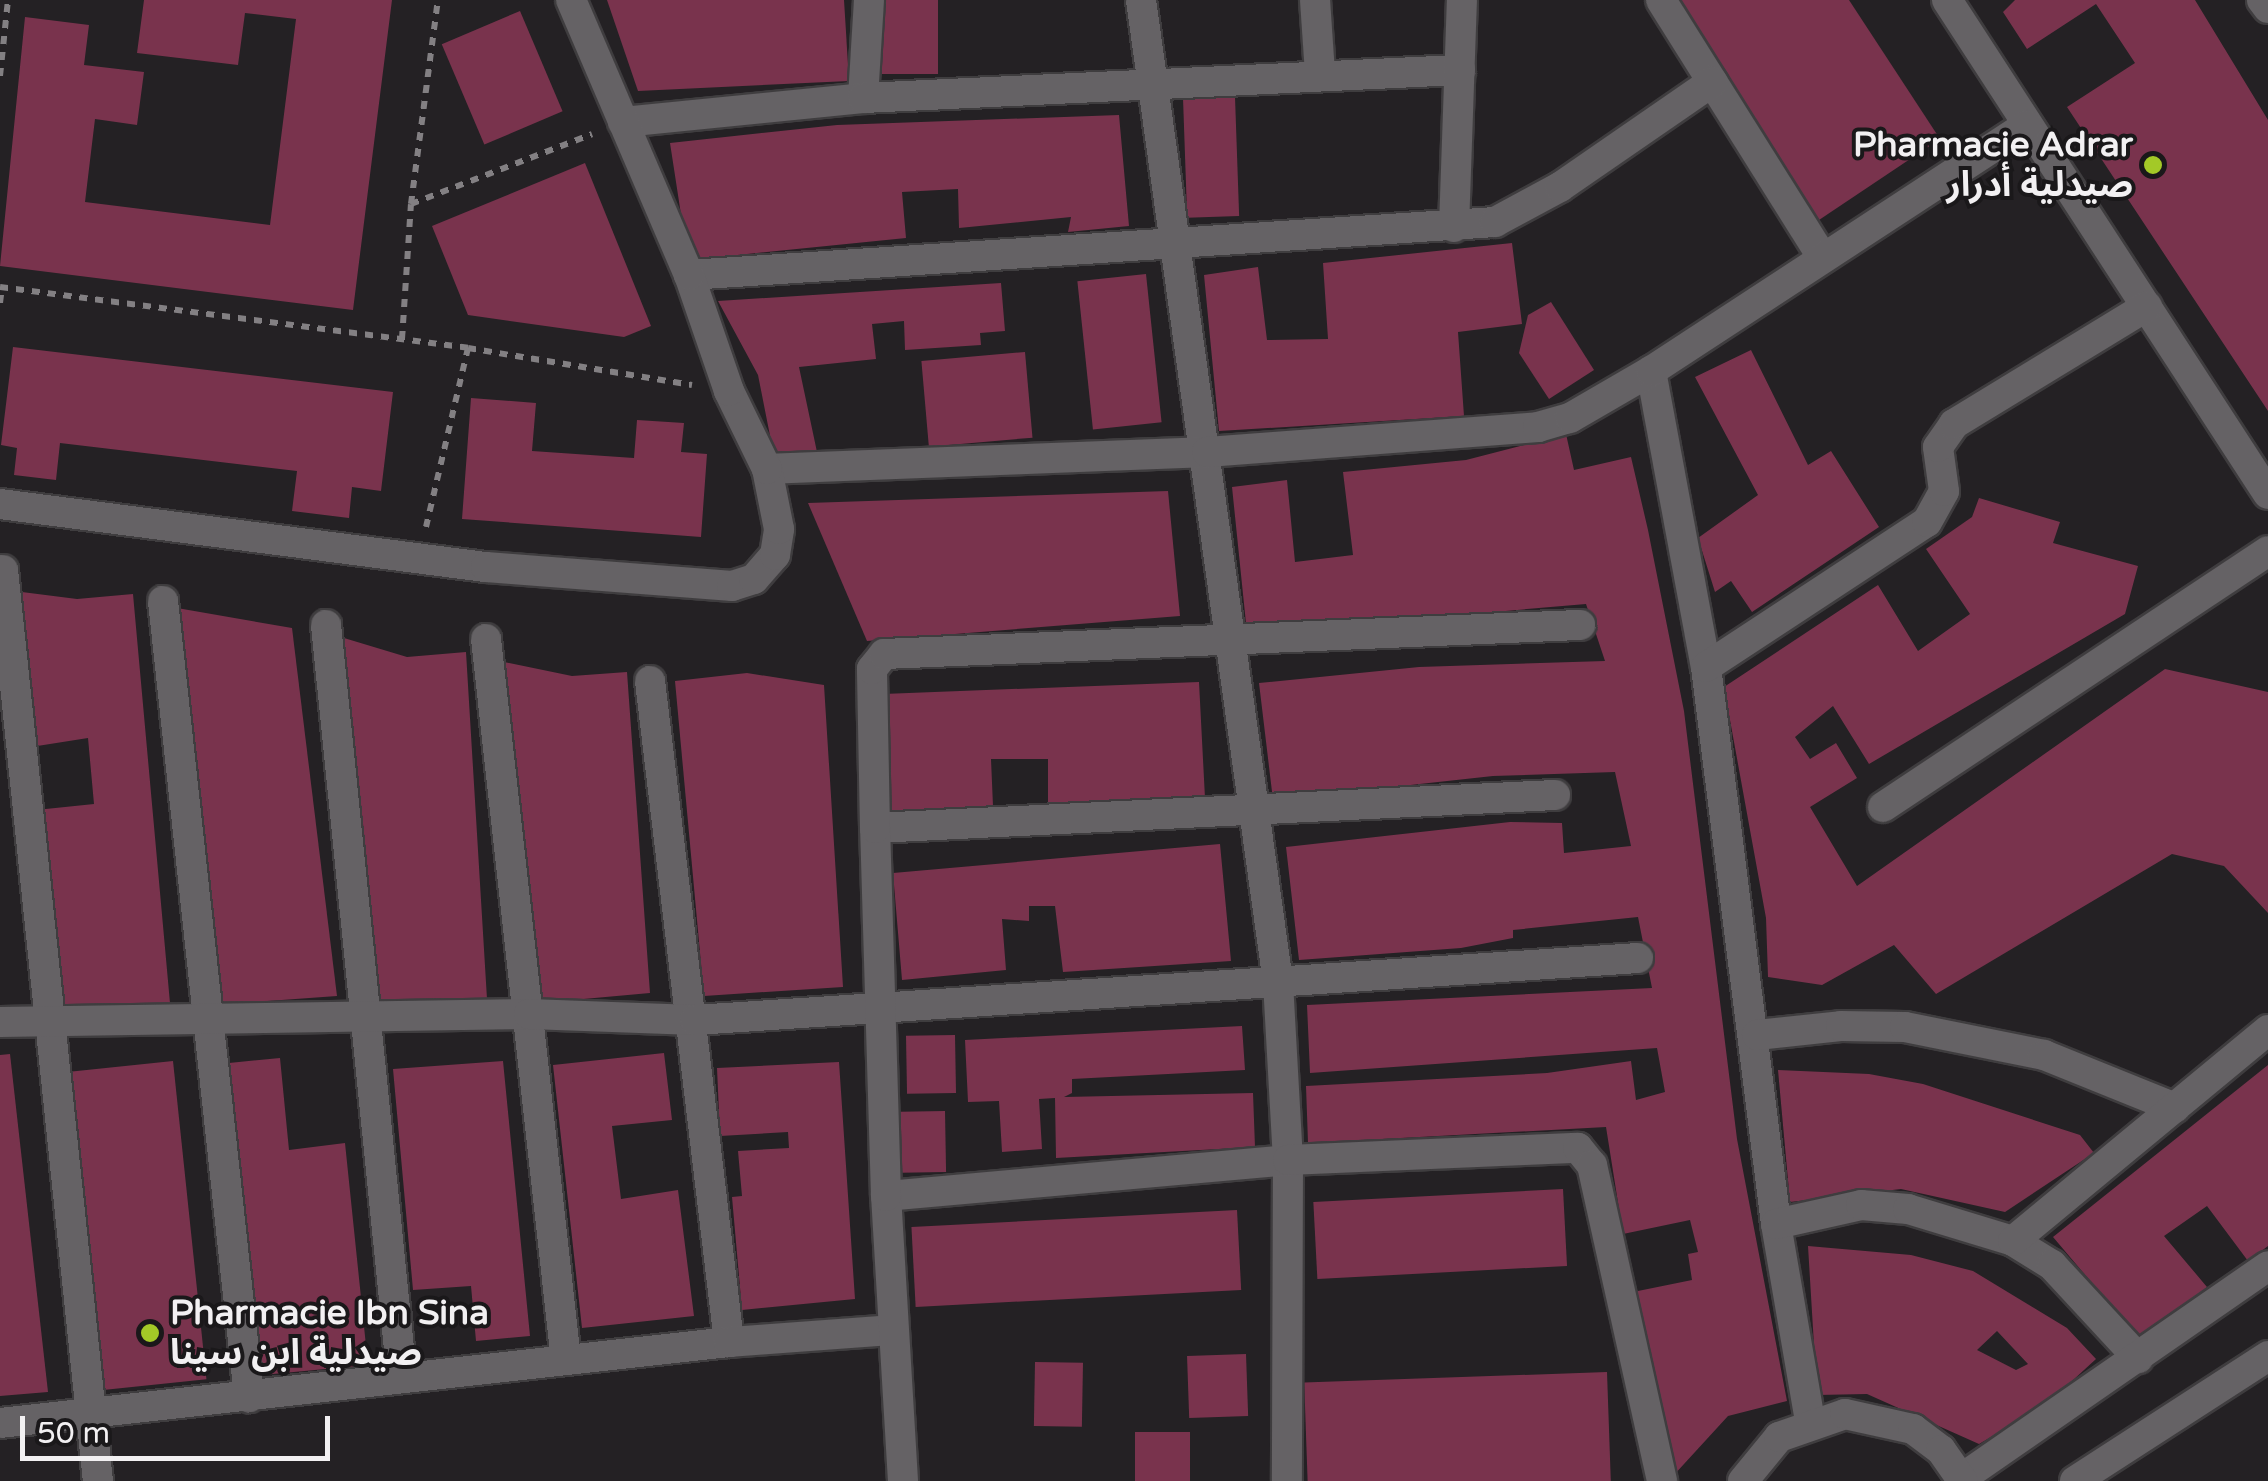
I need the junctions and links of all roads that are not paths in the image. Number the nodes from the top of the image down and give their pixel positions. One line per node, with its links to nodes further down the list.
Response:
1 (571, 0): 15 (street)
2 (869, 0): 14 (street)
3 (1141, 0): 12 (street)
4 (1315, 0): 11 (street)
5 (1462, 0): 10 (street)
6 (1661, 0): 13 (street)
7 (1946, 0): 16 (street)
8 (2262, 0): 9 (street)
9 (2268, 8)
10 (1460, 70): 11 (street); 17 (street)
11 (1320, 74): 12 (street)
12 (1152, 80): 14 (street); 18 (street)
13 (1712, 82): 17 (street); 19 (street)
14 (863, 98): 15 (street)
15 (622, 122): 20 (street)
16 (2028, 124): 19 (street); 21 (street)
17 (1454, 228): 18 (street)
18 (1173, 244): 20 (street); 23 (street)
19 (1821, 255): 22 (street)
20 (689, 275): 24 (street)
21 (2147, 306): 25 (street); 34 (street)
22 (1651, 371): 23 (street); 34 (street)
23 (1207, 452): 24 (street); 33 (street)
24 (768, 469): 26 (street)
25 (2268, 494)
26 (0, 504)
27 (2268, 550): 37 (street)
28 (3, 570): 47 (street)
29 (163, 601): 44 (street)
30 (326, 625): 45 (street)
31 (1580, 625): 33 (street)
32 (486, 639): 43 (street)
33 (1232, 643): 38 (street); 39 (street)
34 (1706, 666): 50 (street)
35 (650, 681): 46 (street)
36 (1555, 795): 38 (street)
37 (1883, 807)
38 (1256, 811): 39 (street); 41 (street)
39 (875, 828): 42 (street)
40 (1638, 958): 41 (street)
41 (1278, 982): 42 (street); 52 (street)
42 (882, 1012): 46 (street); 53 (street)
43 (529, 1014): 45 (street); 46 (street); 61 (street)
44 (205, 1016): 45 (street); 47 (street); 63 (street)
45 (368, 1018): 62 (street)
46 (695, 1020): 58 (street)
47 (49, 1021): 48 (street); 64 (street)
48 (0, 1022)
49 (2268, 1030): 51 (street)
50 (1757, 1036): 51 (street); 54 (street)
51 (2175, 1108): 55 (street)
52 (1288, 1160): 53 (street); 70 (street); 71 (street)
53 (886, 1196): 57 (street)
54 (1776, 1224): 55 (street); 65 (street)
55 (2013, 1241): 60 (street)
56 (2268, 1266): 60 (street)
57 (893, 1330): 58 (street); 69 (street)
58 (729, 1342): 61 (street)
59 (2268, 1356): 73 (street)
60 (2138, 1358): 67 (street)
61 (566, 1360): 62 (street)
62 (402, 1378): 63 (street)
63 (249, 1397): 64 (street)
64 (89, 1413): 66 (street); 68 (street)
65 (1810, 1422): 67 (street); 72 (street)
66 (0, 1424)
67 (1962, 1480)
68 (98, 1481)
69 (903, 1481)
70 (1287, 1481)
71 (1662, 1481)
72 (1743, 1481)
73 (2075, 1481)

